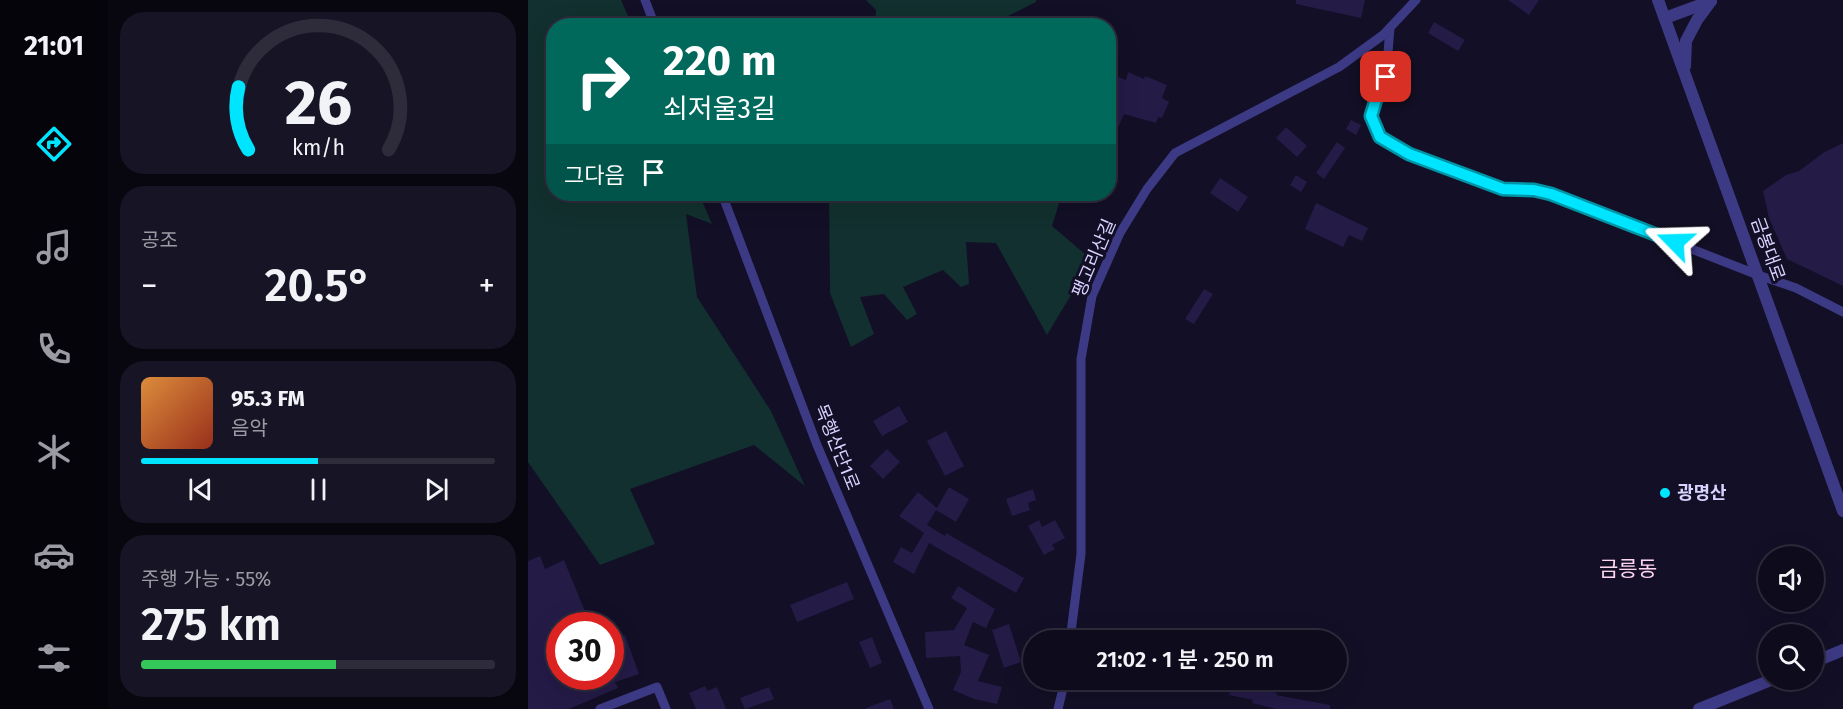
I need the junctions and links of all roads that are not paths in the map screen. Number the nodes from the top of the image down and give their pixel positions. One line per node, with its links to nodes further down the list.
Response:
1 (645, 0): 5 (street)
2 (1416, 0): 7 (street, 팽고리산길)
3 (1658, 0): 6 (street, 금봉대로)
4 (1711, 0): 6 (street); 8 (street)
5 (652, 18)
6 (1665, 18): 8 (street, 금봉대로)
7 (1390, 28): 10 (street); 13 (street, 팽고리산길)
8 (1684, 72): 10 (street, 금봉대로)
9 (725, 201): 20 (street, 목행산단1로)
10 (1758, 275): 11 (street); 12 (street, 금봉대로)
11 (1843, 312)
12 (1843, 511)
13 (1071, 630)
14 (1843, 650): 15 (street)
15 (1824, 658)
16 (1758, 685): 22 (street)
17 (1063, 690): 21 (street)
18 (600, 709): 19 (street)
19 (666, 709)
20 (929, 709)
21 (1058, 709)
22 (1699, 709)

